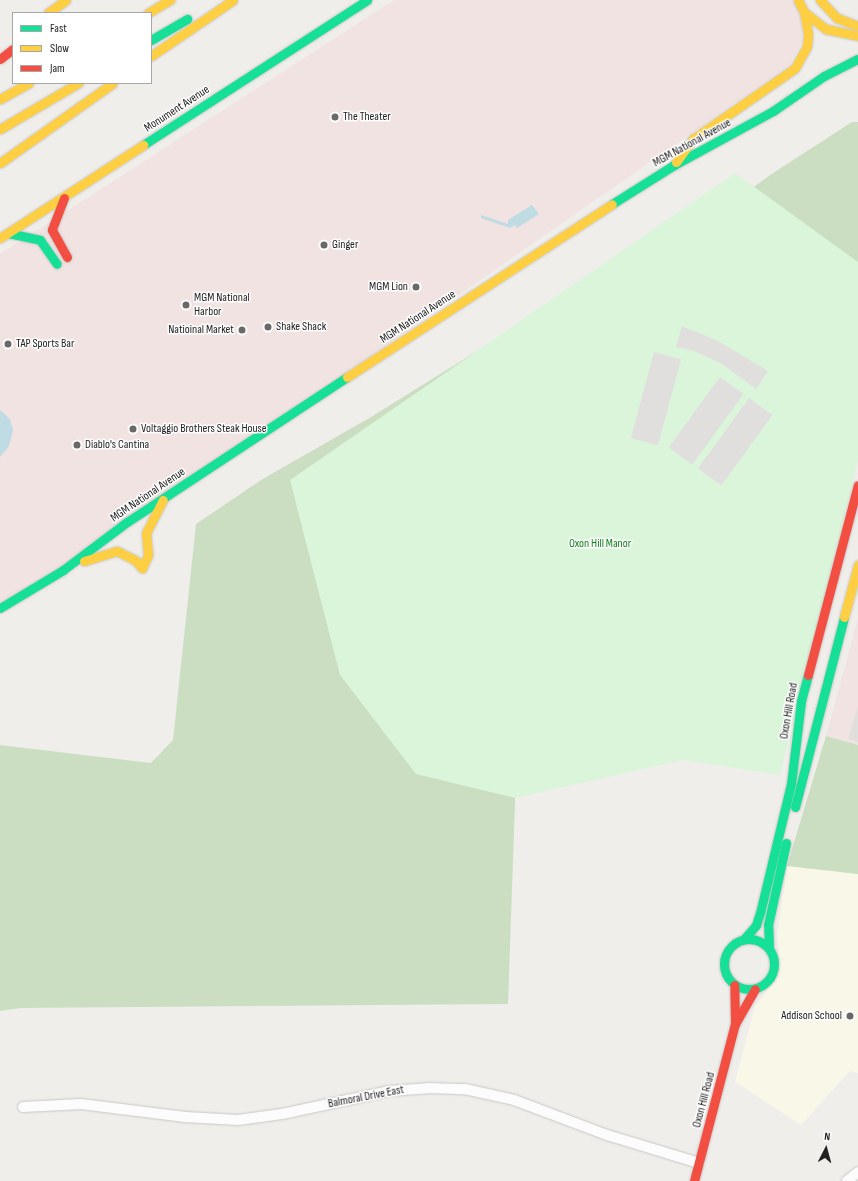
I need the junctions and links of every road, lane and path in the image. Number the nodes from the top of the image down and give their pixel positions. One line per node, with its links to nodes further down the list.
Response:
1 (66, 0): 10 (main road)
2 (76, 0): 11 (main road)
3 (155, 0): 12 (main road)
4 (170, 0): 13 (main road)
5 (222, 0): 17 (main road)
6 (233, 0): 21 (main road)
7 (367, 0): 31 (main road, Monument Avenue)
8 (798, 0): 14 (main road)
9 (820, 0): 15 (main road)
10 (49, 12)
11 (61, 12)
12 (138, 12)
13 (150, 12)
14 (804, 12): 16 (main road); 30 (main road)
15 (858, 26)
16 (858, 36)
17 (152, 39)
18 (12, 40): 19 (main road)
19 (0, 49)
20 (12, 50): 22 (main road)
21 (152, 55)
22 (0, 60)
23 (858, 61): 30 (main road, MGM National Avenue)
24 (27, 84): 27 (main road)
25 (76, 84): 28 (main road)
26 (112, 84): 29 (main road)
27 (0, 100)
28 (0, 130)
29 (2, 162)
30 (674, 165): 36 (main road, MGM National Avenue)
31 (64, 198): 32 (main road, Monument Avenue); 33 (main road)
32 (4, 235): 34 (main road)
33 (67, 257)
34 (57, 264)
35 (858, 485): 40 (main road, Oxon Hill Road)
36 (164, 498): 38 (main road, MGM National Avenue); 38 (main road)
37 (858, 565): 41 (main road)
38 (63, 570): 39 (main road, MGM National Avenue)
39 (0, 608)
40 (744, 939): 41 (main road); 42 (main road)
41 (769, 948): 43 (main road)
42 (734, 985): 43 (main road); 44 (main road, Oxon Hill Road)
43 (755, 989): 44 (main road, Oxon Hill Road)
44 (735, 1024): 46 (main road, Oxon Hill Road)
45 (23, 1107): 46 (street, Balmoral Drive East)
46 (699, 1163): 48 (main road, Oxon Hill Road)
47 (858, 1172): 49 (street)
48 (694, 1181)
49 (847, 1181)

